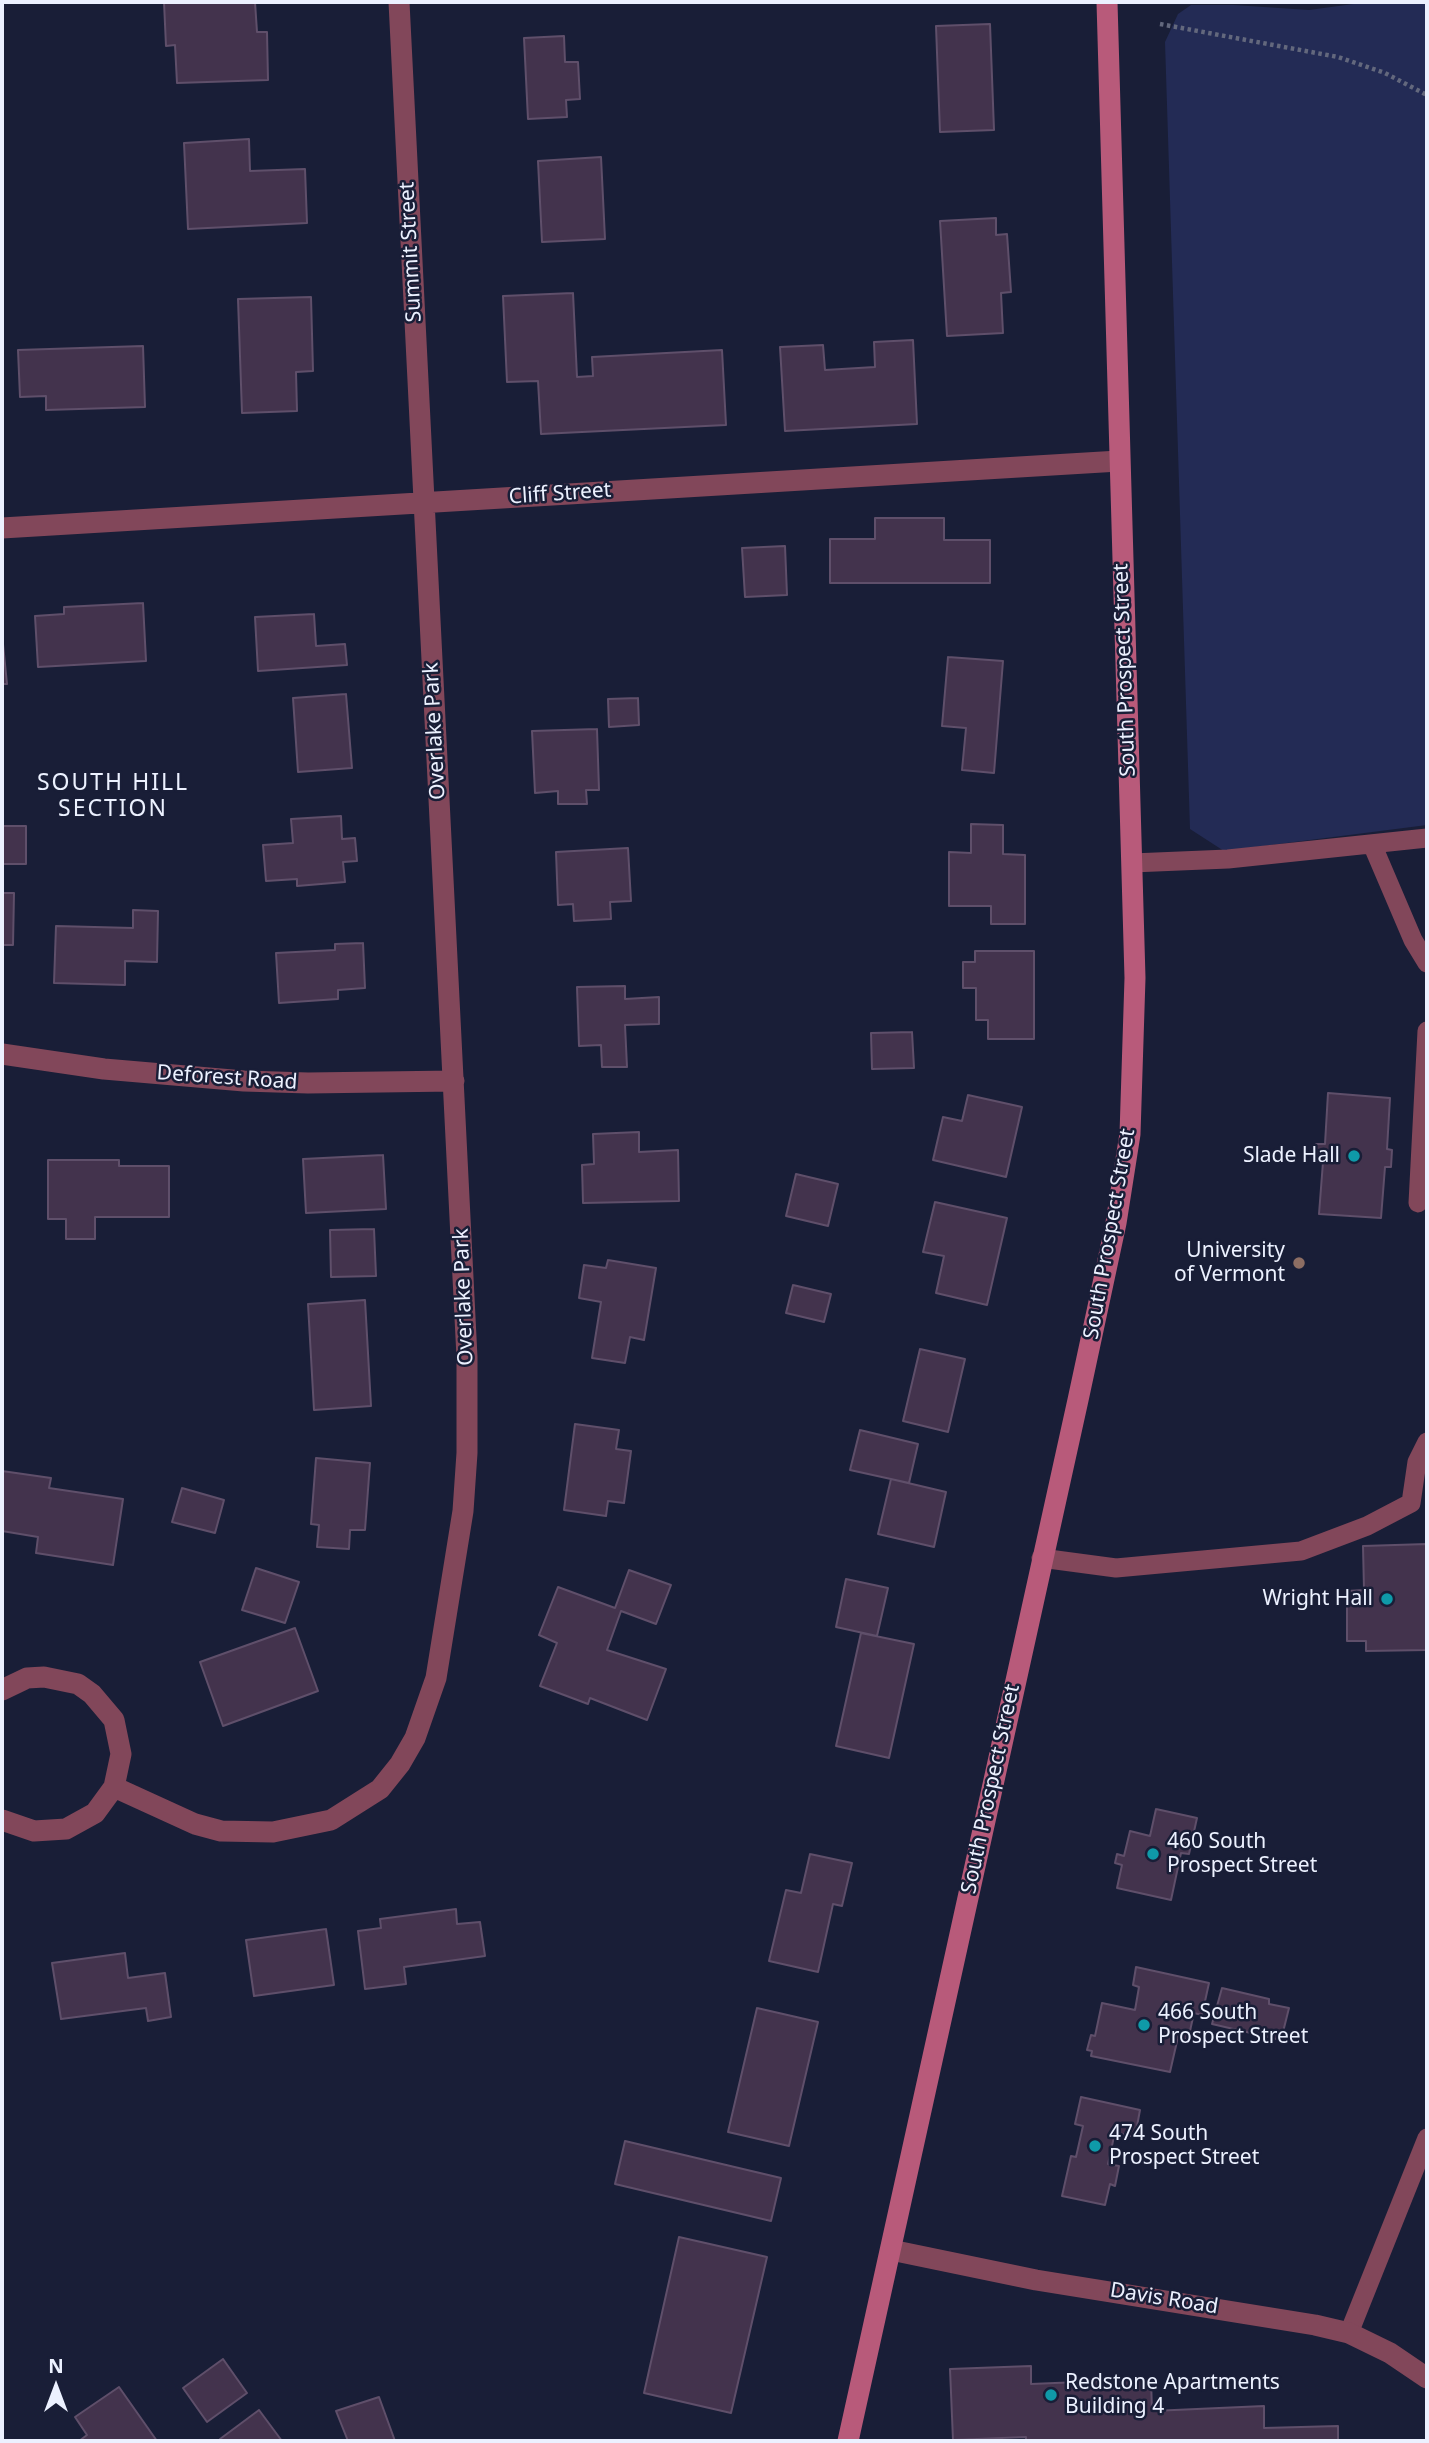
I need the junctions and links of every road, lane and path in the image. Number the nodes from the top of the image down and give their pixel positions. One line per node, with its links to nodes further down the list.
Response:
1 (399, 2): 6 (street, Summit Street)
2 (1107, 2): 5 (street, South Prospect Street)
3 (1160, 24): 4 (path)
4 (1427, 95)
5 (1119, 461): 6 (street, Cliff Street); 10 (street, South Prospect Street)
6 (423, 503): 7 (street, Cliff Street); 14 (street, Overlake Park)
7 (2, 528)
8 (1427, 838): 9 (lane)
9 (1371, 844): 10 (lane); 11 (lane)
10 (1132, 863): 17 (street, South Prospect Street)
11 (1427, 963)
12 (1427, 1031): 15 (lane)
13 (2, 1054): 14 (street, Deforest Road)
14 (454, 1081): 19 (street, Overlake Park)
15 (1418, 1203)
16 (1427, 1442): 17 (lane)
17 (1041, 1558): 22 (street, South Prospect Street)
18 (2, 1690): 19 (street)
19 (114, 1787): 20 (street)
20 (2, 1819)
21 (1427, 2138): 23 (lane)
22 (891, 2250): 23 (street, Davis Road); 25 (street, South Prospect Street)
23 (1349, 2333): 24 (street, Davis Road)
24 (1427, 2378)
25 (848, 2441)

